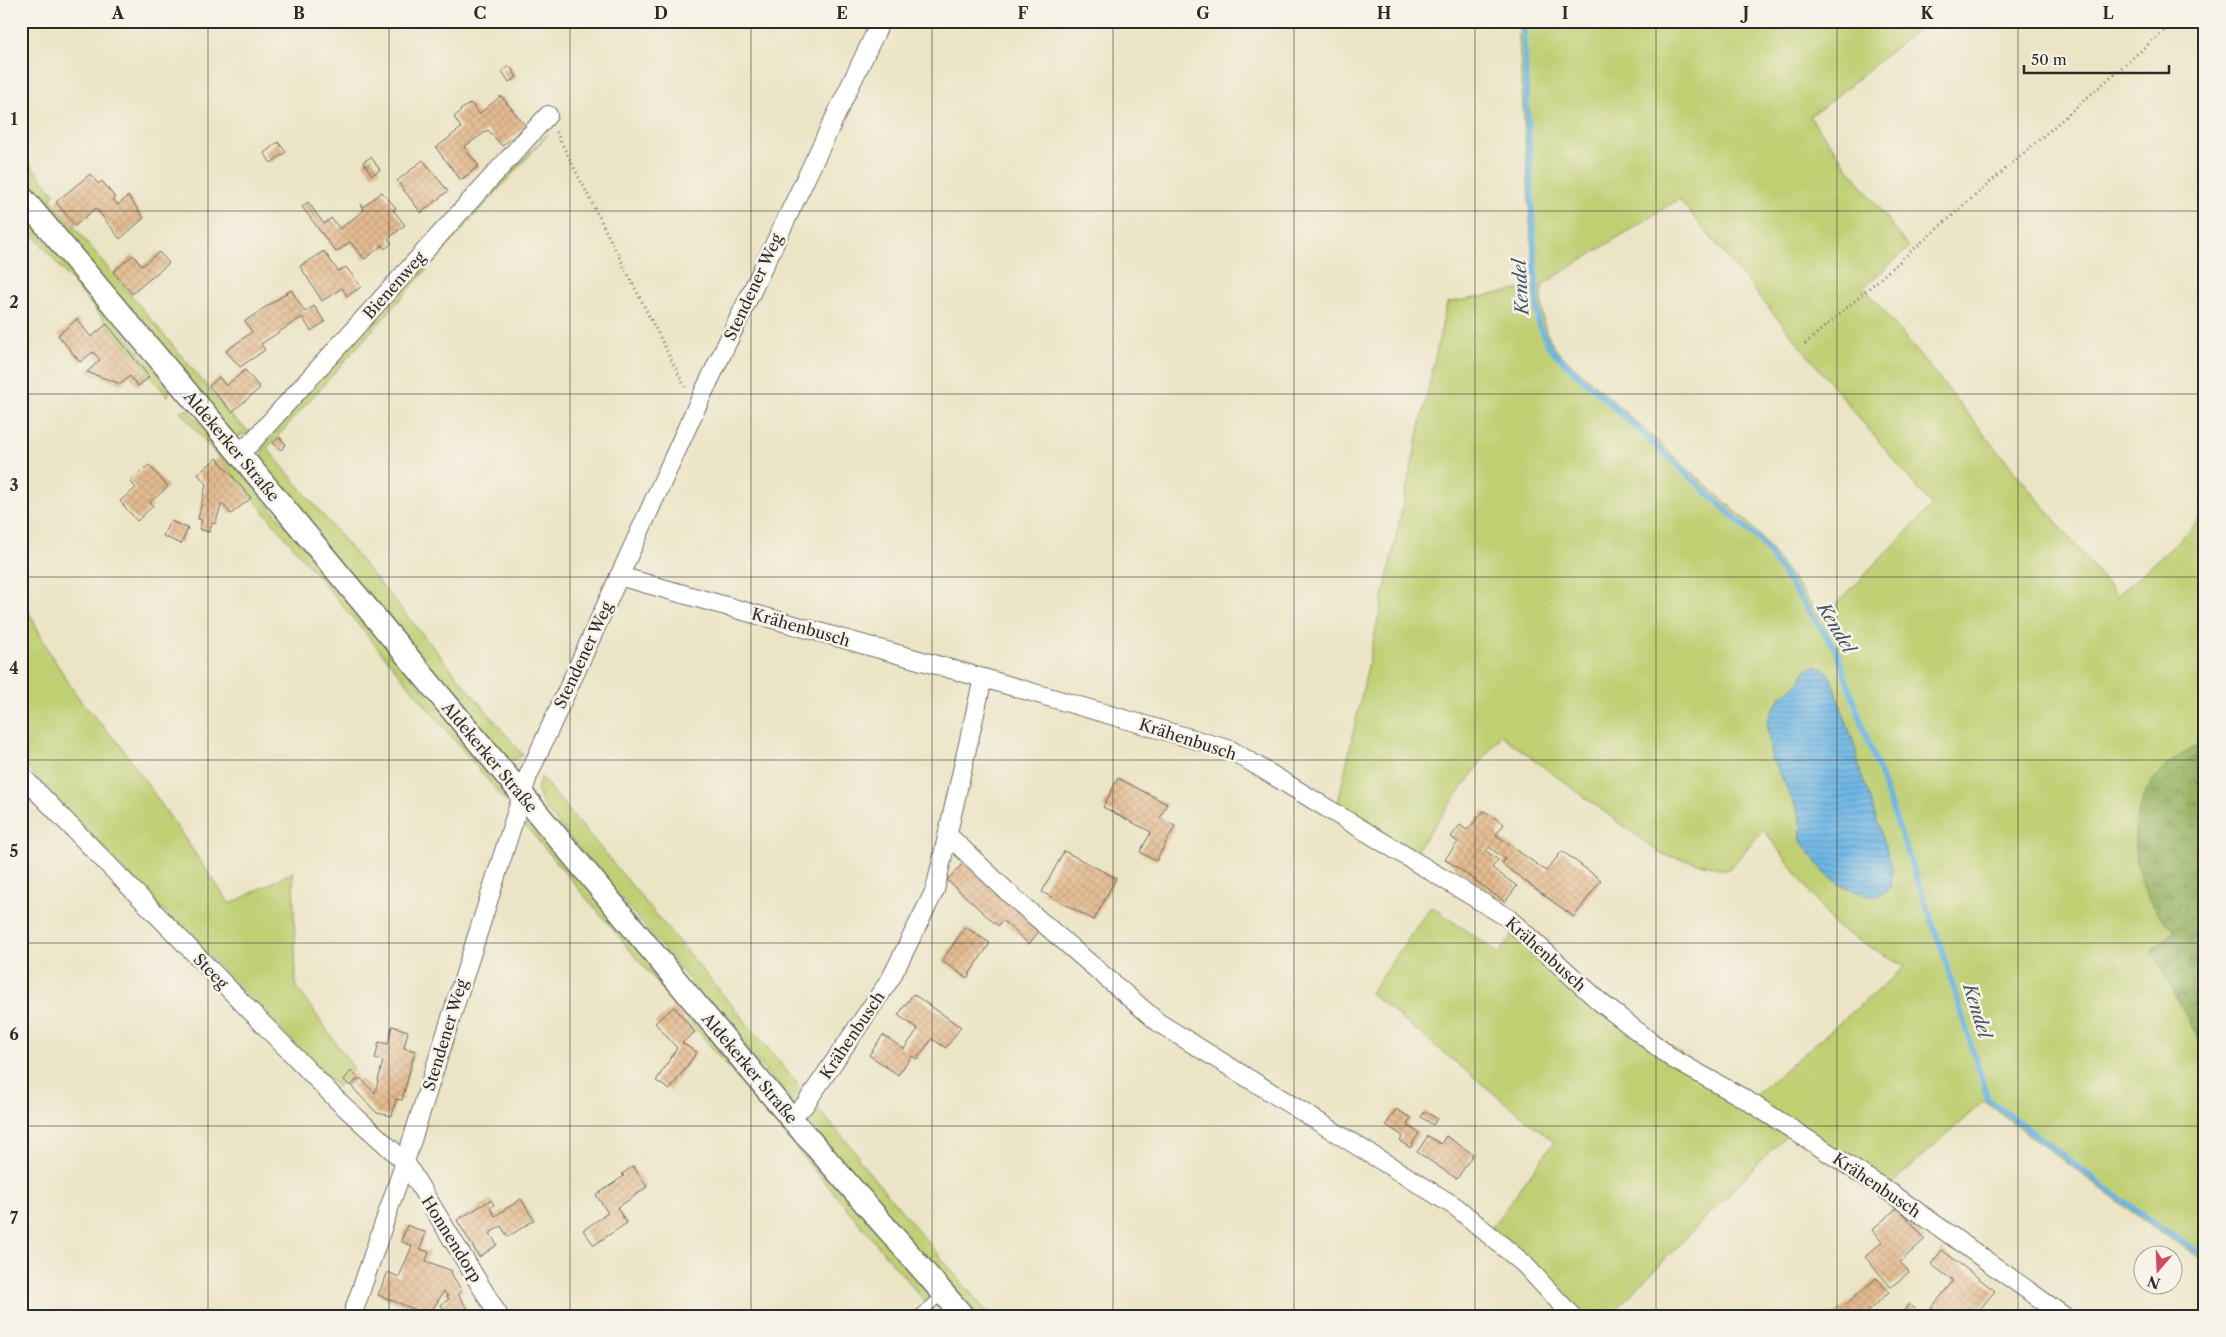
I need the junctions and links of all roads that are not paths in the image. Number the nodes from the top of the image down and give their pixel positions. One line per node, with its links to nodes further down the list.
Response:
1 (881, 21): 5 (street, Stendener Weg)
2 (548, 115): 4 (street, Bienenweg)
3 (21, 196): 4 (street, Aldekerker Straße)
4 (237, 451): 8 (street, Aldekerker Straße)
5 (619, 576): 6 (street, Krähenbusch); 8 (street, Stendener Weg)
6 (983, 678): 9 (street, Krähenbusch); 18 (street, Krähenbusch)
7 (21, 775): 11 (street, Steeg)
8 (521, 794): 10 (street, Aldekerker Straße); 11 (street, Stendener Weg)
9 (948, 835): 10 (street, Krähenbusch); 17 (street)
10 (789, 1116): 12 (street, Aldekerker Straße)
11 (405, 1162): 13 (street, Stendener Weg); 14 (street, Honnendorp)
12 (944, 1293): 15 (lane); 16 (street, Aldekerker Straße)
13 (352, 1316)
14 (499, 1316)
15 (918, 1316)
16 (963, 1316)
17 (1572, 1316)
18 (2064, 1316)

